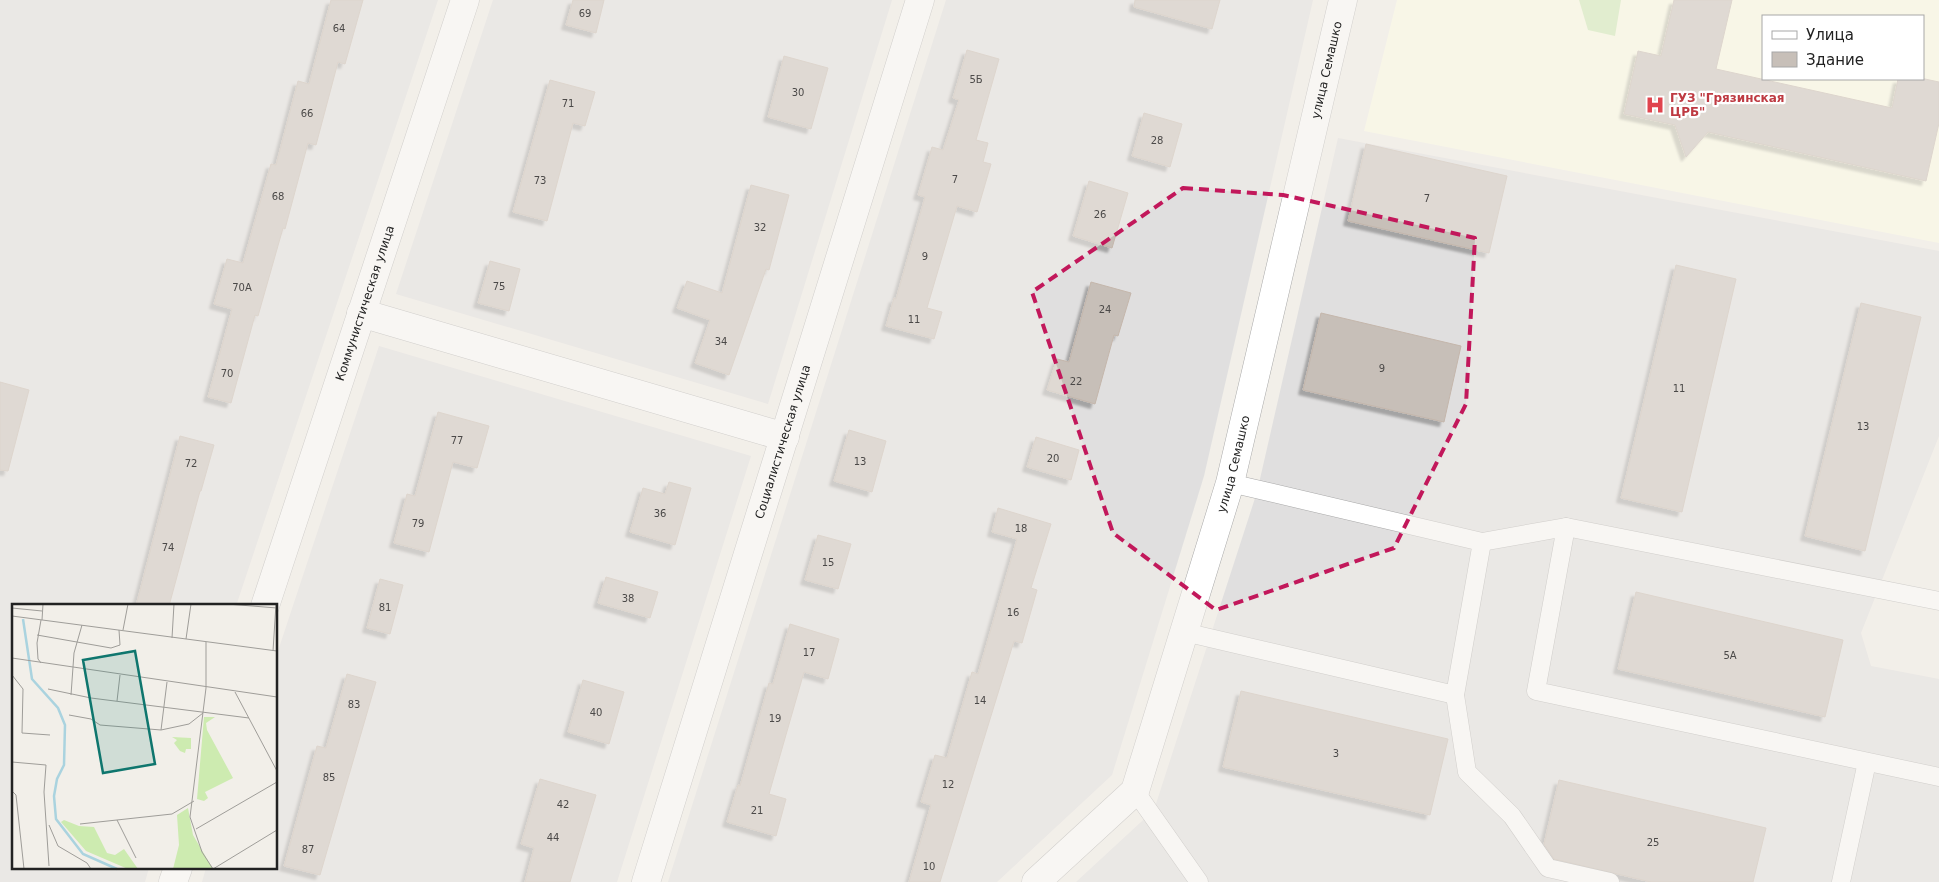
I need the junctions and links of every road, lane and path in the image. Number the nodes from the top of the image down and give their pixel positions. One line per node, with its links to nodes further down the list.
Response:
1 (465, 0): 4 (street, Коммунистическая улица)
2 (920, 0): 5 (street, Социалистическая улица)
3 (1343, 0): 6 (street, улица Семашко)
4 (361, 313): 5 (street); 10 (street, Коммунистическая улица)
5 (785, 437): 18 (street, Социалистическая улица)
6 (1230, 483): 8 (lane); 11 (street, улица Семашко)
7 (1566, 527): 8 (lane); 9 (lane); 13 (lane)
8 (1482, 542): 12 (lane)
9 (1939, 602)
10 (265, 604)
11 (1184, 632): 12 (lane); 15 (street, улица Семашко)
12 (1455, 696): 21 (lane)
13 (1868, 762): 14 (lane); 22 (lane)
14 (1939, 777)
15 (1135, 791): 19 (street); 20 (lane)
16 (177, 870): 17 (street)
17 (173, 882)
18 (646, 882)
19 (1036, 882)
20 (1199, 882)
21 (1610, 882)
22 (1841, 882)

